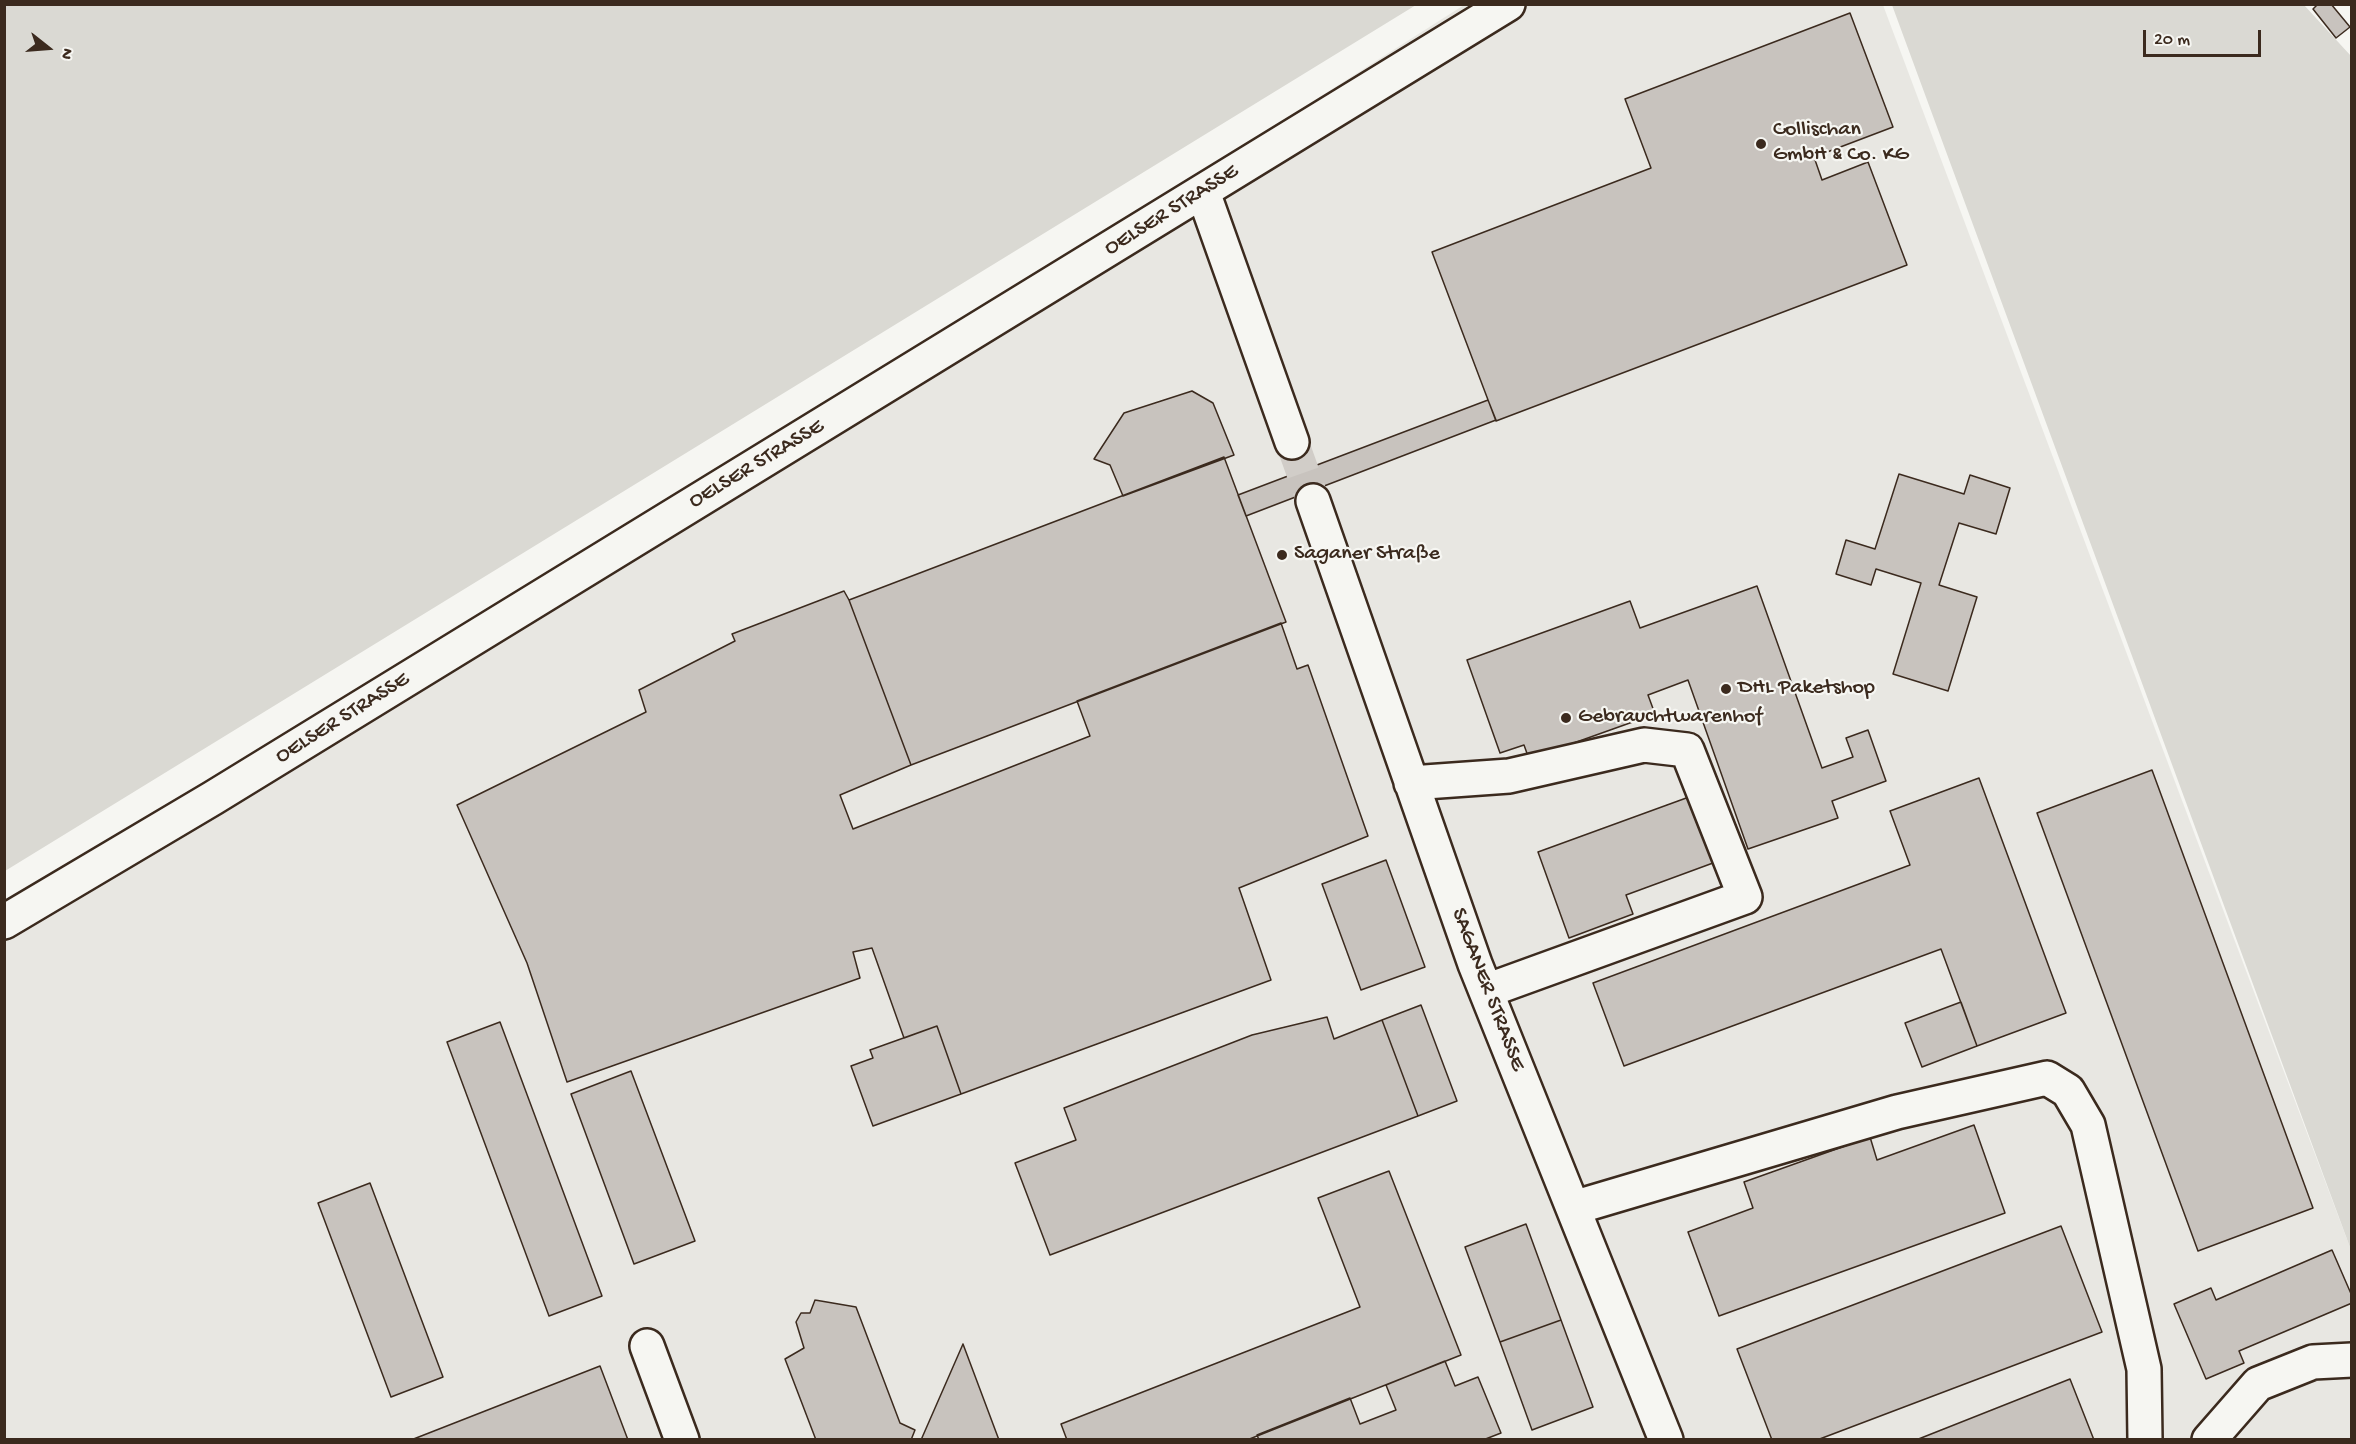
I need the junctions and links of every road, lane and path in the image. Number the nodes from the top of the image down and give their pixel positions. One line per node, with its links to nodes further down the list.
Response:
1 (1508, 4): 2 (main road, OELSER STRASSE)
2 (1203, 192): 3 (main road); 6 (main road, OELSER STRASSE)
3 (1292, 442)
4 (1313, 501): 5 (main road, SAGANER STRASSE)
5 (1411, 783): 7 (main road, SAGANER STRASSE); 7 (main road)
6 (4, 922)
7 (1486, 991): 8 (main road, SAGANER STRASSE)
8 (1573, 1209): 12 (main road, SAGANER STRASSE); 13 (main road)
9 (647, 1346): 11 (main road)
10 (2352, 1360): 14 (main road)
11 (682, 1440)
12 (1666, 1440)
13 (2145, 1440)
14 (2209, 1440)

